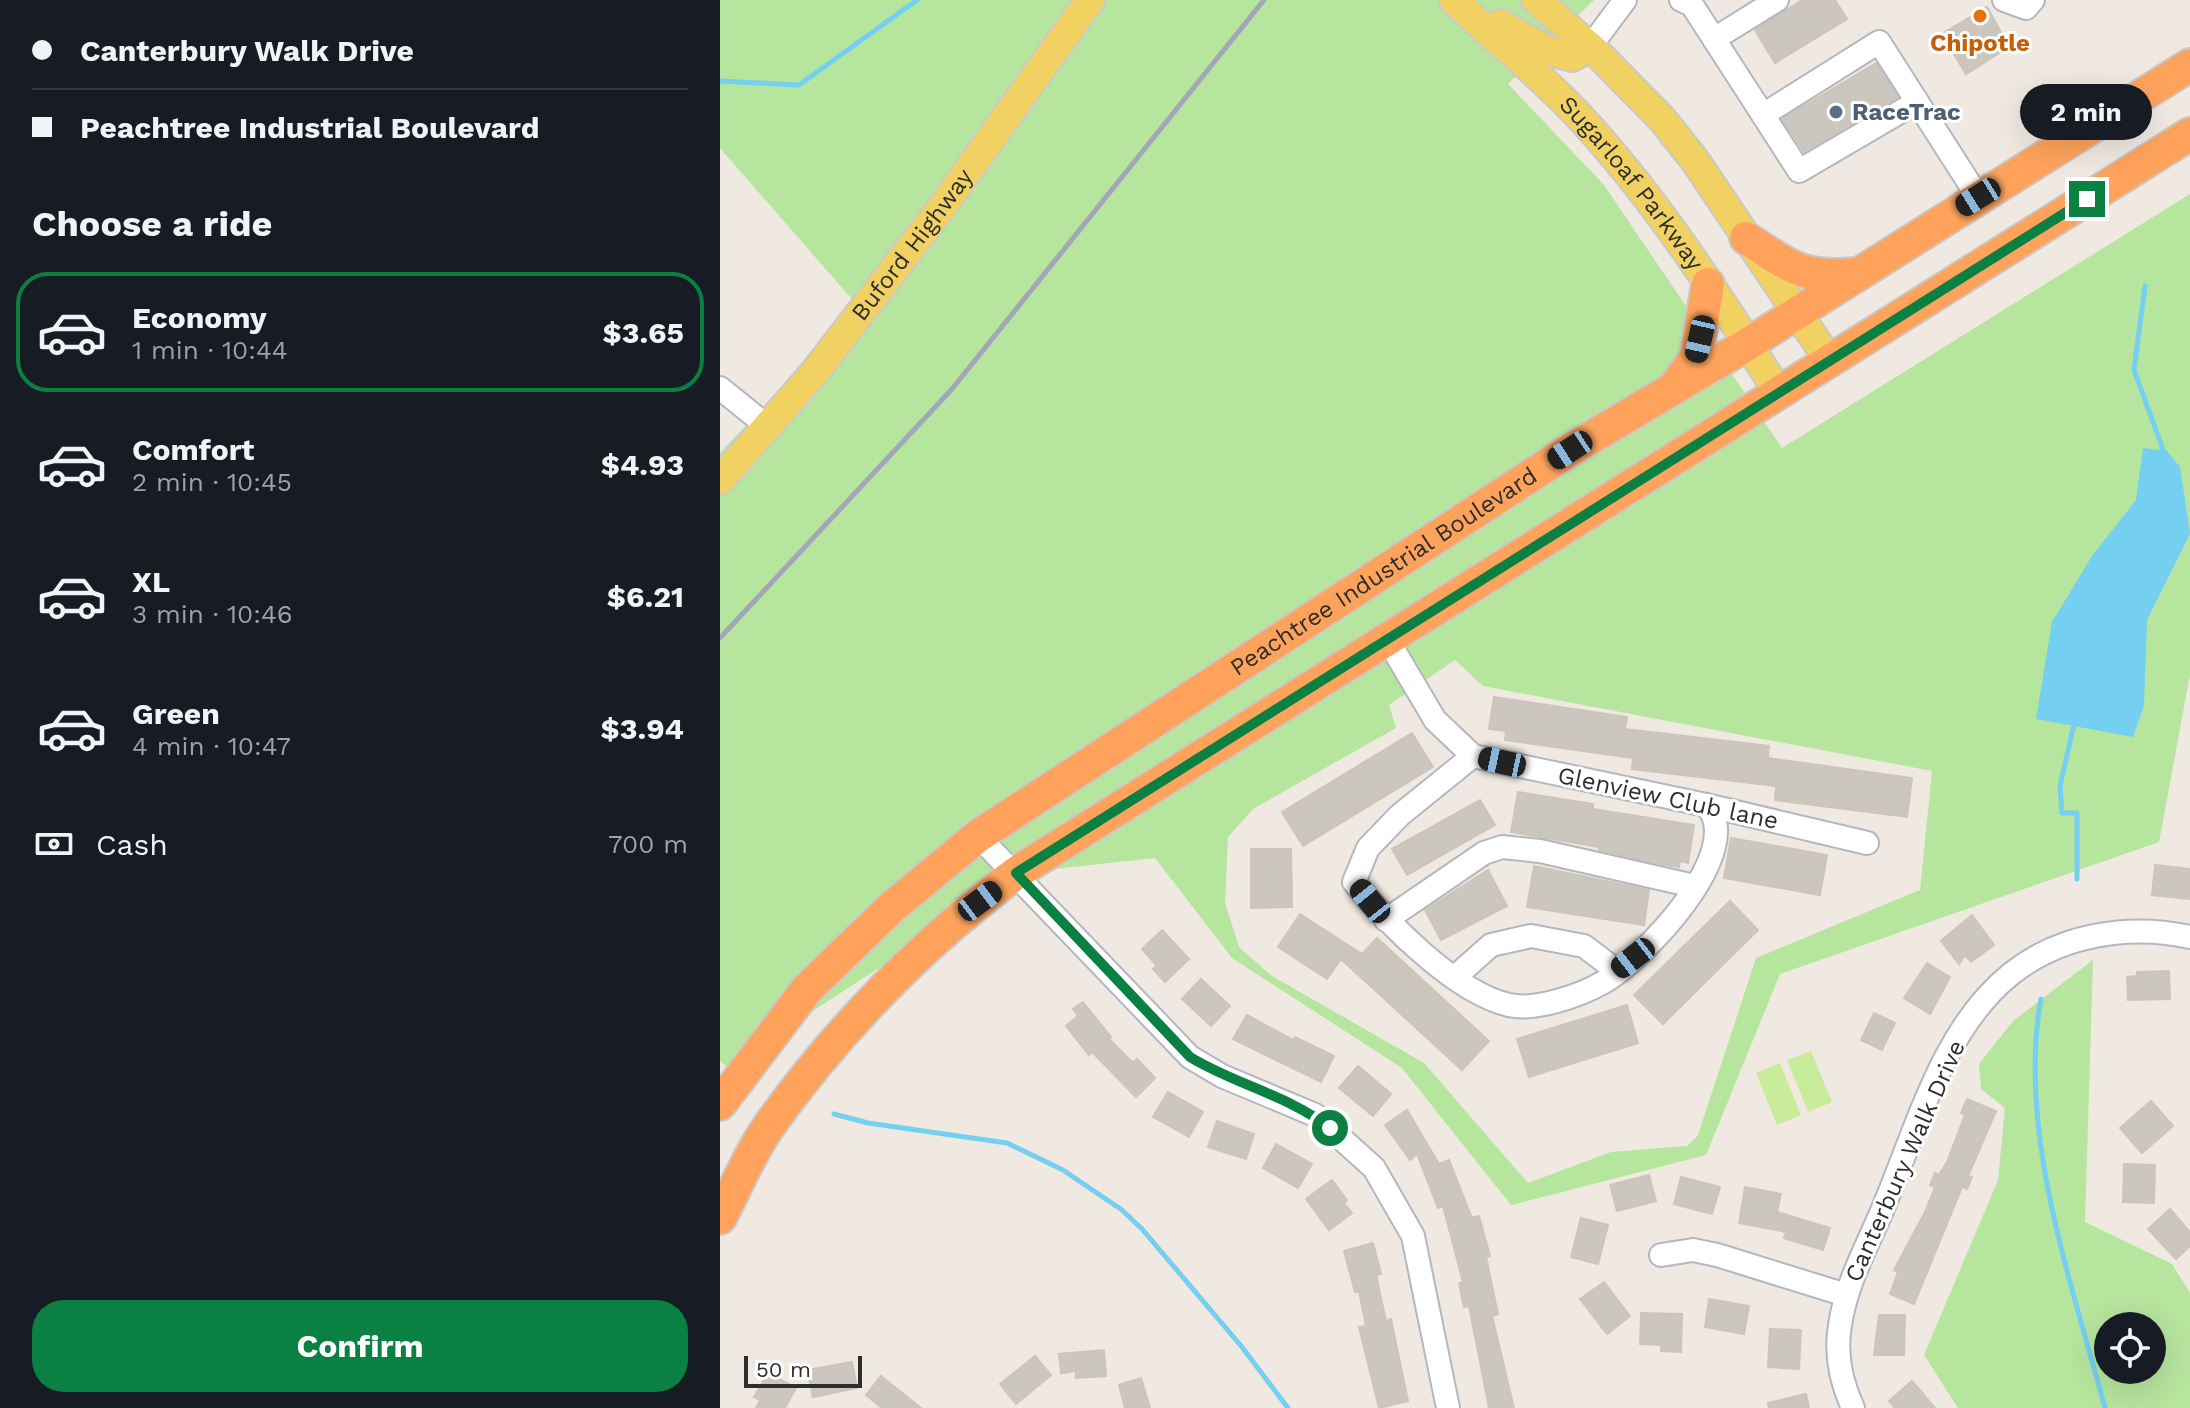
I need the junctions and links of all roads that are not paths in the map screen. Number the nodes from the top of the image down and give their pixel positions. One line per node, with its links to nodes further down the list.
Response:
1 (1090, 0): 26 (main road, Buford Highway)
2 (1454, 0): 19 (main road, Sugarloaf Parkway)
3 (1462, 0): 11 (main road)
4 (1536, 0): 11 (main road)
5 (1625, 0): 11 (street)
6 (1681, 0): 10 (street)
7 (1777, 0): 10 (street)
8 (2004, 0): 9 (street)
9 (2033, 0)
10 (1714, 39): 14 (street)
11 (1590, 47): 17 (main road)
12 (2190, 65): 16 (highway, Peachtree Industrial Boulevard)
13 (1917, 102): 14 (street); 14 (street); 16 (street)
14 (1763, 115)
15 (2190, 134): 22 (highway)
16 (1978, 197): 18 (highway, Peachtree Industrial Boulevard)
17 (1746, 238): 18 (highway); 20 (main road)
18 (1858, 273): 20 (highway, Peachtree Industrial Boulevard)
19 (1708, 284): 21 (main road, Sugarloaf Parkway); 23 (highway)
20 (1796, 313): 21 (highway, Peachtree Industrial Boulevard); 22 (main road)
21 (1748, 344): 23 (highway, Peachtree Industrial Boulevard); 25 (main road, Sugarloaf Parkway)
22 (1829, 360): 25 (highway)
23 (1674, 387): 31 (highway, Peachtree Industrial Boulevard)
24 (720, 388): 26 (street)
25 (1778, 392): 28 (highway)
26 (767, 426): 27 (main road, Buford Highway)
27 (720, 480)
28 (1386, 637): 29 (street); 33 (highway)
29 (1473, 756): 30 (street, Glenview Club lane); 35 (street)
30 (1706, 805): 32 (street, Glenview Club lane); 34 (street)
31 (978, 836): 33 (street); 39 (highway, Peachtree Industrial Boulevard)
32 (1867, 843)
33 (1016, 873): 40 (highway); 43 (street)
34 (1694, 886): 35 (street); 37 (street)
35 (1386, 920): 38 (street)
36 (2190, 937): 42 (street, Canterbury Walk Drive)
37 (1617, 971): 38 (street); 38 (street)
38 (1455, 977)
39 (720, 1104)
40 (720, 1218)
41 (1661, 1255): 42 (street)
42 (1846, 1295): 44 (street, Canterbury Walk Drive)
43 (1448, 1408)
44 (1853, 1408)

